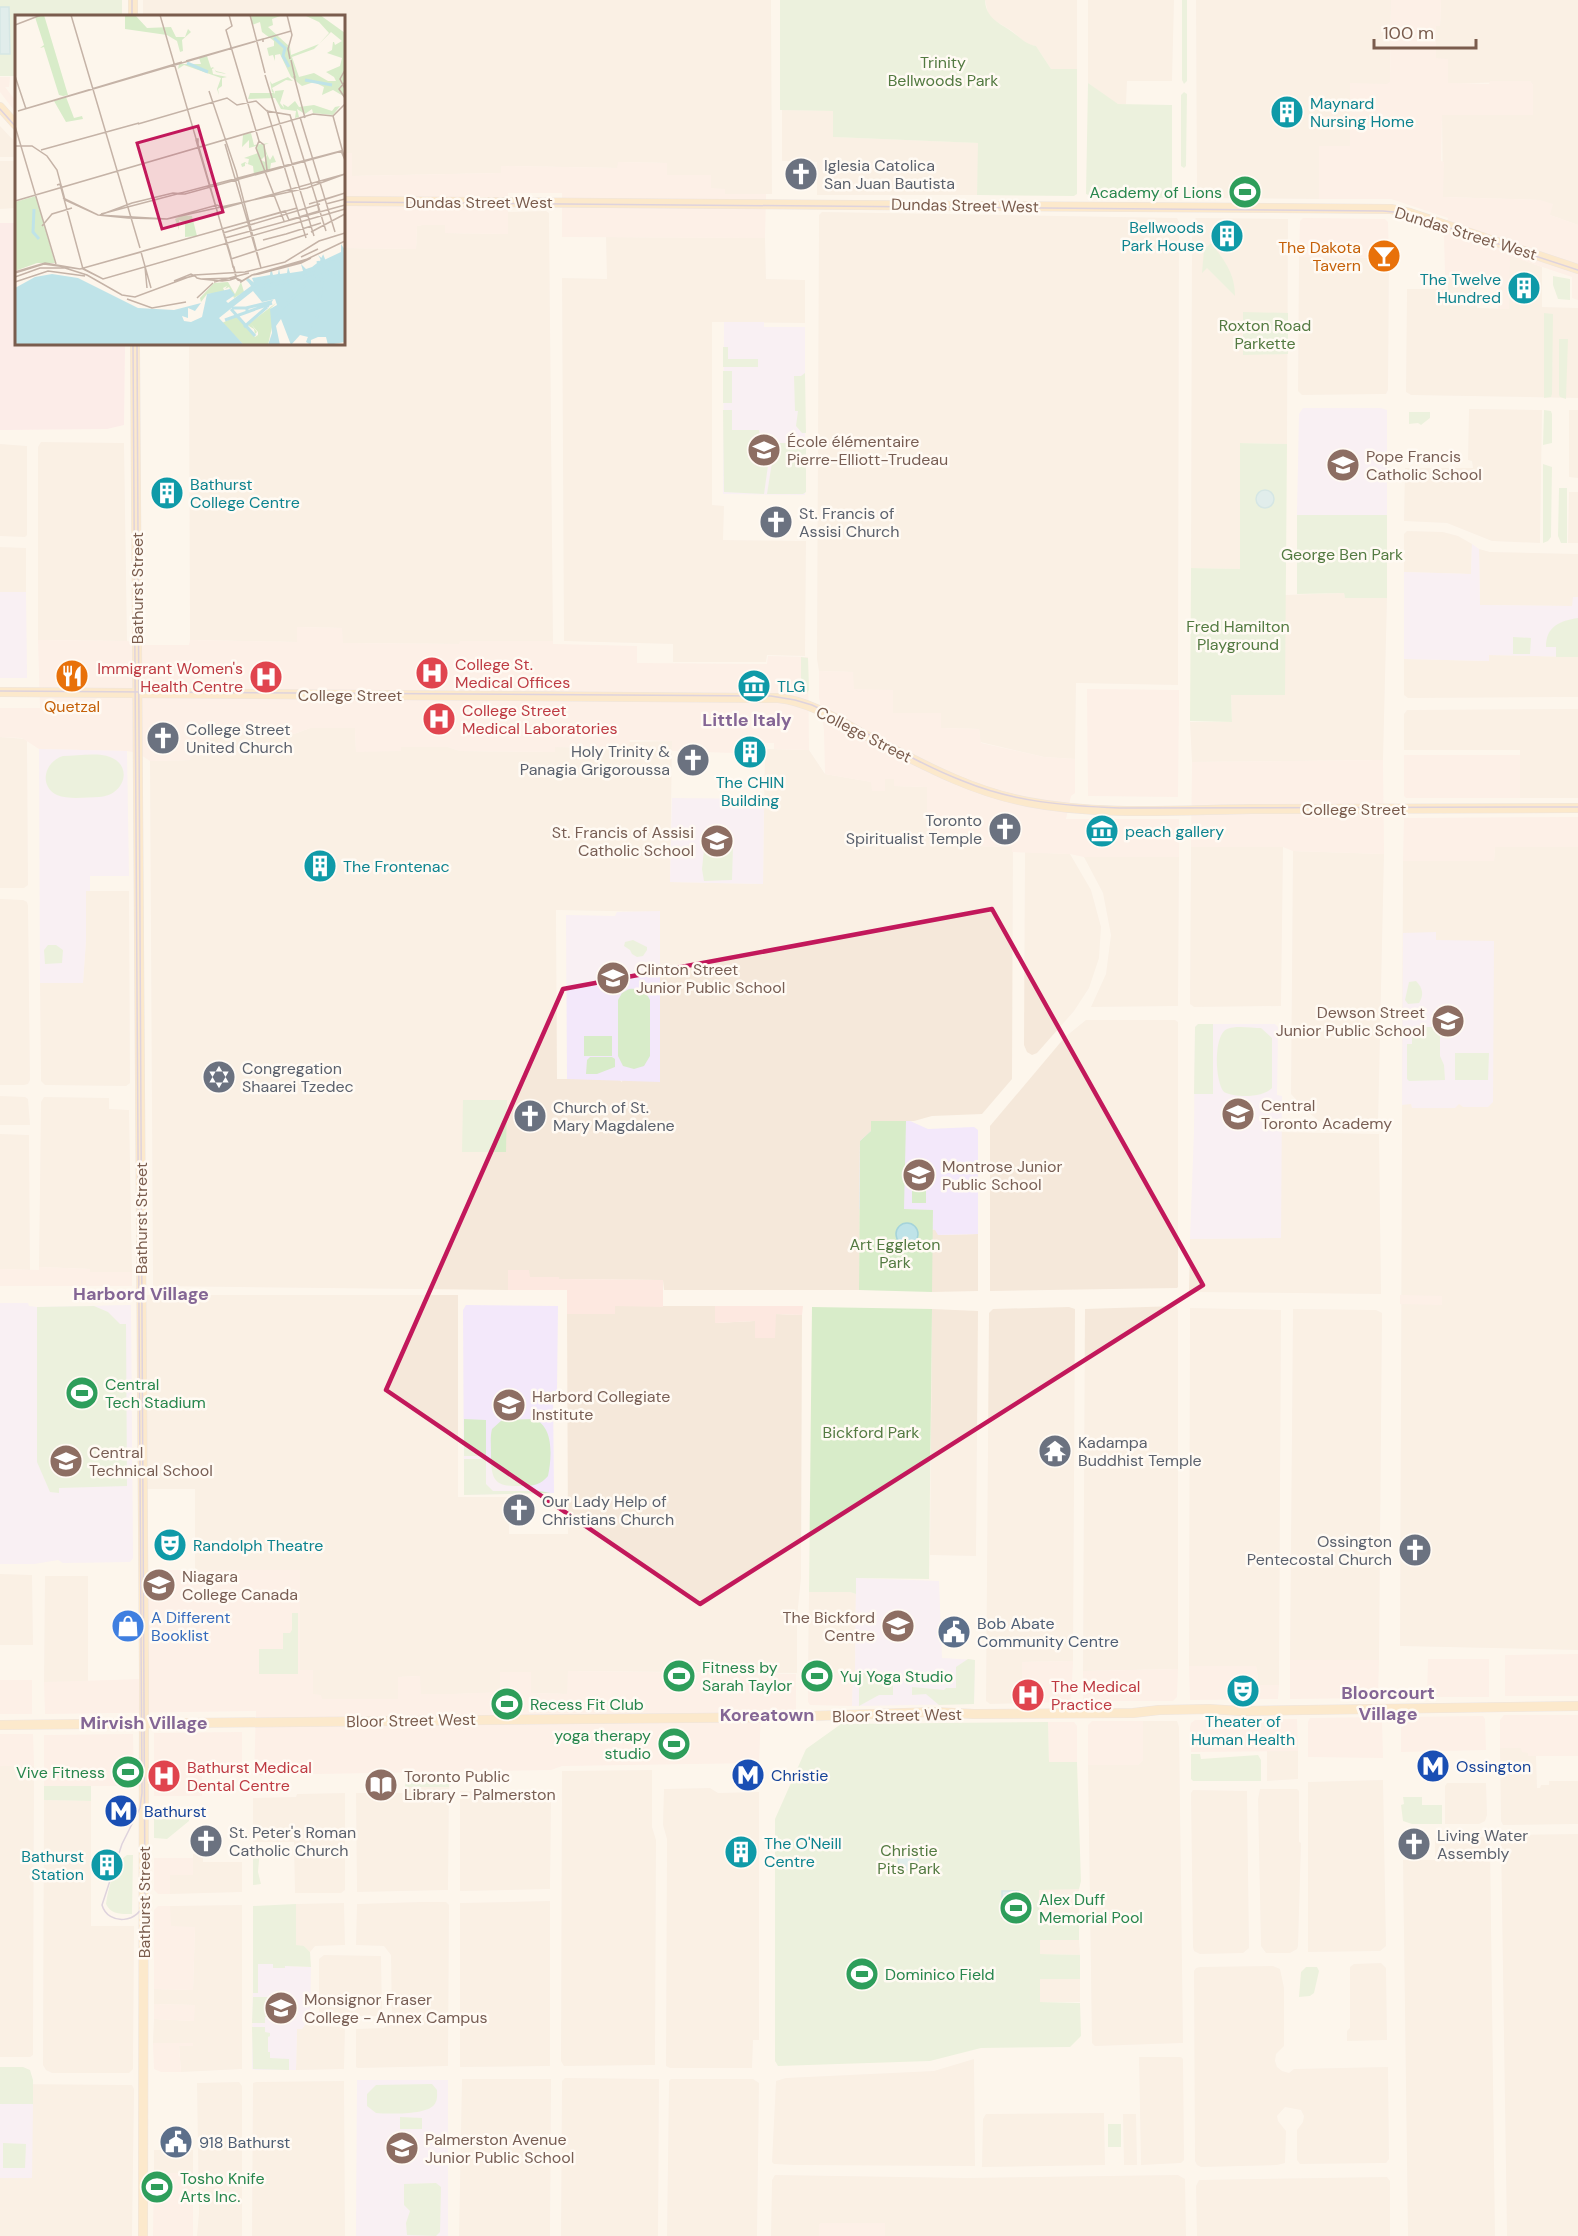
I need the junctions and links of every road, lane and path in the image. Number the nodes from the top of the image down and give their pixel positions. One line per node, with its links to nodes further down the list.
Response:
1 (0, 107): 2 (main road)
2 (15, 124)
3 (345, 201): 4 (main road, Dundas Street West)
4 (1578, 268)
5 (135, 345): 7 (main road, Bathurst Street)
6 (0, 692): 7 (main road, College Street)
7 (138, 694): 8 (main road, College Street); 10 (main road, Bathurst Street)
8 (1578, 808)
9 (1578, 1706): 10 (main road, Bloor Street West)
10 (144, 1723): 11 (main road, Bloor Street West); 12 (main road, Bathurst Street)
11 (0, 1725)
12 (143, 2236)

